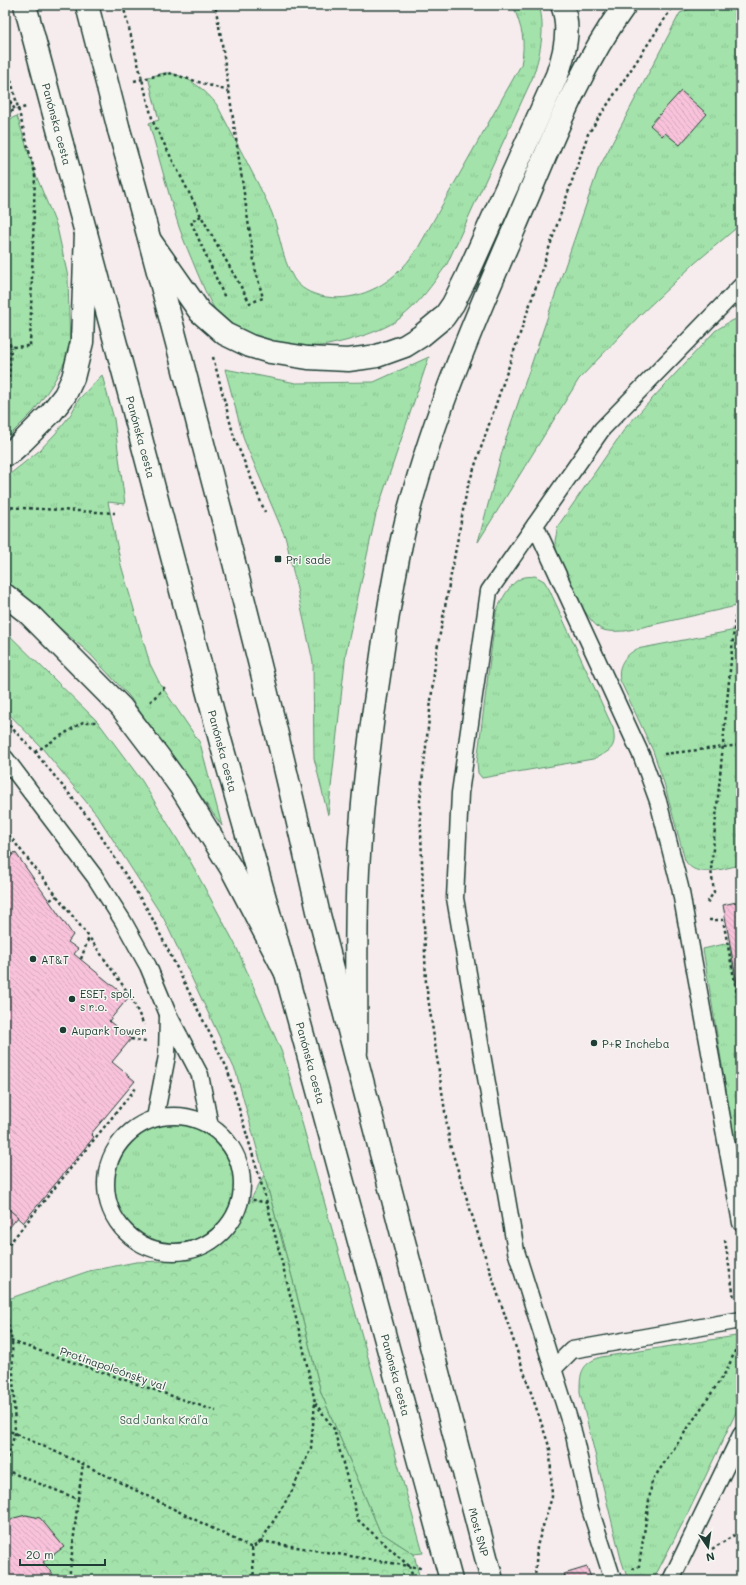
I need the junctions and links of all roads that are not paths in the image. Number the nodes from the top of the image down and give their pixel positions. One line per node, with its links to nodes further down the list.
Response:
1 (25, 5): 5 (main road, Panónska cesta, bridge)
2 (87, 5): 6 (main road, bridge)
3 (562, 5): 6 (main road)
4 (625, 5): 14 (main road)
5 (86, 232): 8 (main road); 12 (main road, Panónska cesta)
6 (151, 242): 14 (main road)
7 (741, 286): 9 (lane)
8 (5, 455)
9 (535, 525): 17 (lane); 19 (lane)
10 (5, 595): 12 (main road)
11 (5, 758): 13 (lane)
12 (286, 973): 21 (main road, Panónska cesta, bridge)
13 (168, 1014): 15 (lane); 16 (lane)
14 (356, 1051): 22 (main road, Most SNP)
15 (155, 1118): 16 (lane); 16 (lane)
16 (210, 1126)
17 (741, 1223)
18 (740, 1320): 19 (lane)
19 (553, 1369): 23 (lane)
20 (741, 1435): 24 (lane)
21 (451, 1580)
22 (492, 1580)
23 (613, 1580)
24 (671, 1580)

